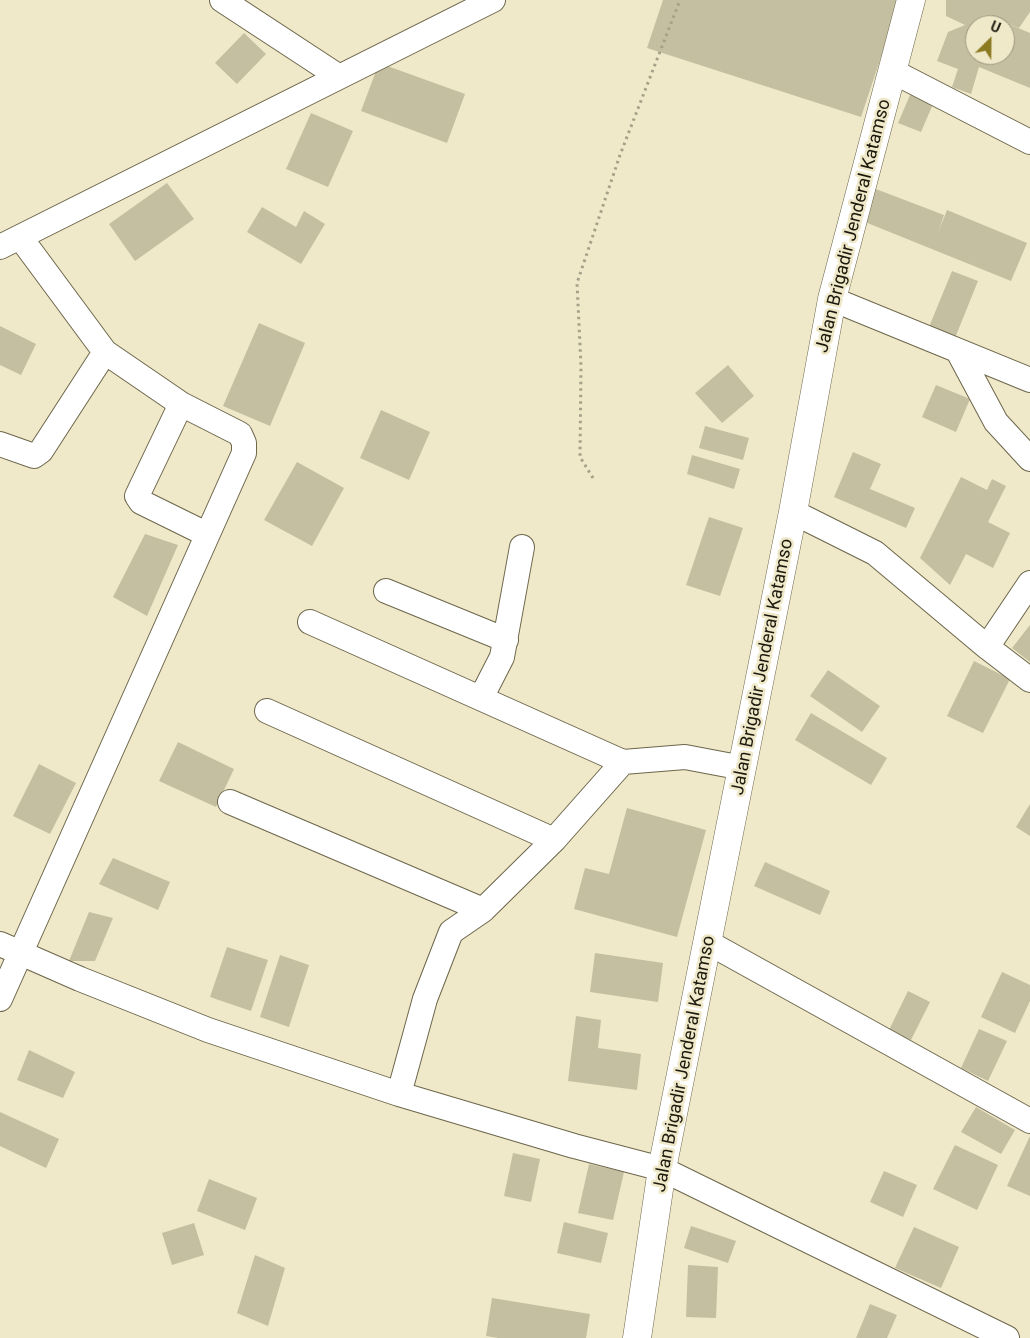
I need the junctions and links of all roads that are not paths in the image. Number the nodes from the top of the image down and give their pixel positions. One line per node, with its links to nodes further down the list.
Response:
1 (222, 0): 5 (street)
2 (493, 0): 5 (street)
3 (911, 0): 4 (main road, Jalan Brigadir Jenderal Katamso)
4 (892, 71): 6 (street); 8 (main road, Jalan Brigadir Jenderal Katamso)
5 (338, 76): 7 (street)
6 (1030, 142)
7 (10, 242): 9 (street)
8 (832, 299): 10 (street); 15 (main road, Jalan Brigadir Jenderal Katamso)
9 (105, 352): 12 (street); 13 (street)
10 (959, 353): 11 (street); 14 (street)
11 (1030, 380)
12 (181, 404): 16 (street); 16 (street)
13 (0, 444)
14 (1030, 460)
15 (793, 512): 22 (street); 27 (main road, Jalan Brigadir Jenderal Katamso)
16 (206, 534): 32 (street)
17 (522, 547): 21 (street)
18 (1030, 583): 22 (street)
19 (386, 590): 21 (street)
20 (310, 622): 24 (street)
21 (506, 640): 24 (street)
22 (987, 647): 23 (street)
23 (1030, 680)
24 (481, 698): 26 (street)
25 (267, 711): 29 (street)
26 (623, 762): 27 (street); 29 (street)
27 (743, 768): 31 (main road, Jalan Brigadir Jenderal Katamso)
28 (230, 802): 30 (street)
29 (554, 840): 30 (street)
30 (483, 910): 34 (street)
31 (709, 943): 35 (street); 36 (main road, Jalan Brigadir Jenderal Katamso)
32 (10, 948): 33 (street); 34 (street)
33 (0, 1000)
34 (399, 1094): 36 (street)
35 (1030, 1122)
36 (662, 1169): 37 (main road, Jalan Brigadir Jenderal Katamso); 38 (street)
37 (637, 1338)
38 (1007, 1338)

